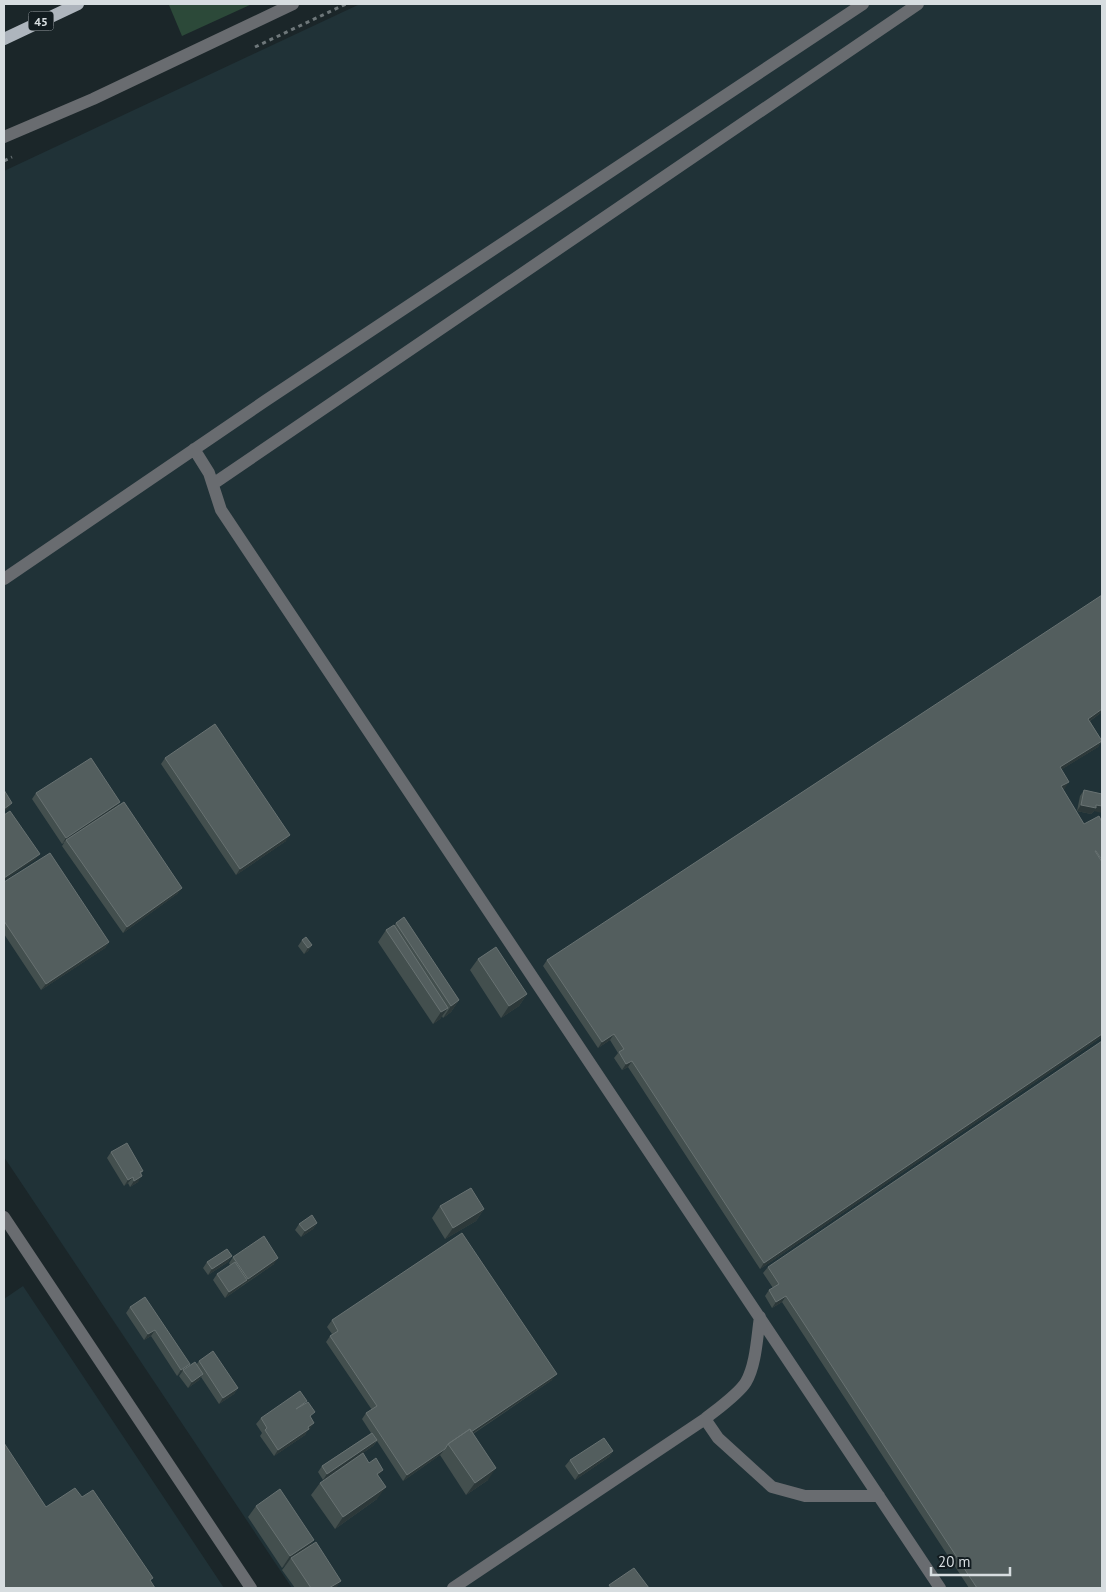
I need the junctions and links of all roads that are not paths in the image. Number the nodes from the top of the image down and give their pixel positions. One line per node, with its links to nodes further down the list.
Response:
1 (78, 4): 5 (main road, 45)
2 (293, 4): 6 (street)
3 (863, 4): 7 (street)
4 (918, 4): 8 (street)
5 (4, 39)
6 (4, 137)
7 (194, 449): 8 (street); 9 (street)
8 (213, 484): 12 (street)
9 (4, 579)
10 (4, 1218): 11 (street)
11 (8, 1233): 15 (street)
12 (760, 1317): 13 (street); 14 (street)
13 (705, 1419): 14 (street); 16 (street)
14 (879, 1496): 17 (street)
15 (251, 1588)
16 (453, 1588)
17 (940, 1588)

